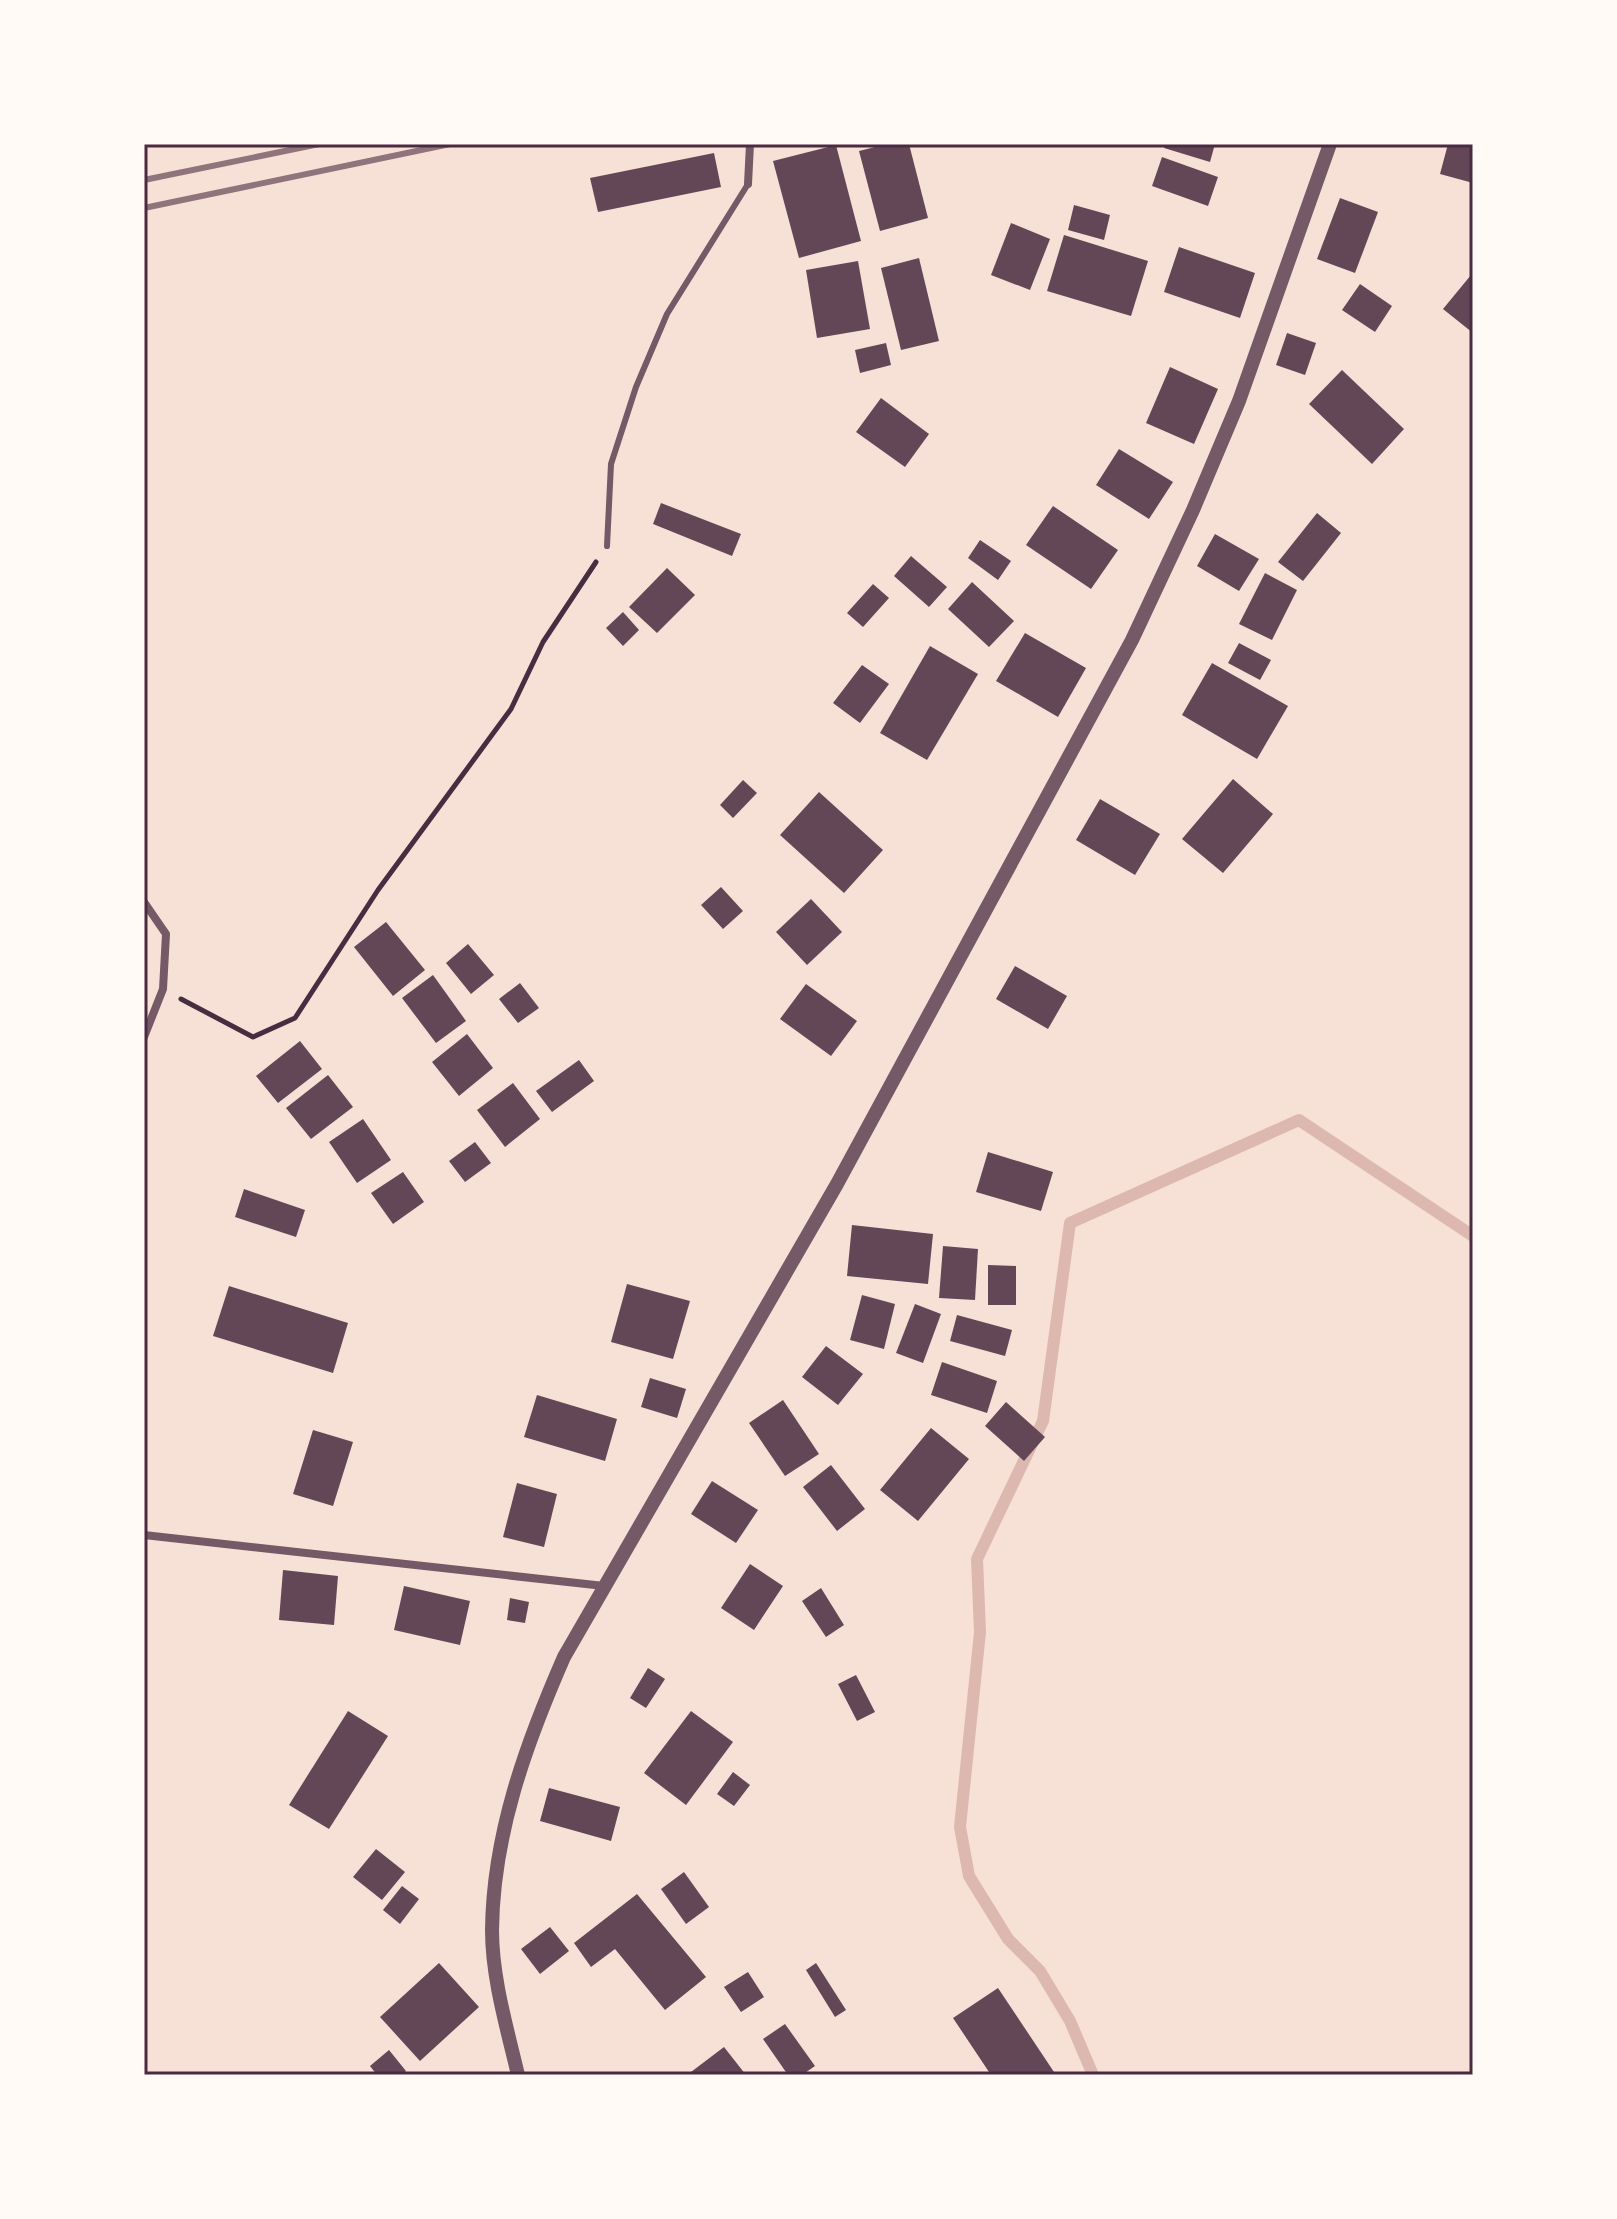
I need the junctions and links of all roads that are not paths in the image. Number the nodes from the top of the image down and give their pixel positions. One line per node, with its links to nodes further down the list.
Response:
1 (750, 144): 3 (street)
2 (1330, 144): 8 (street)
3 (748, 184): 4 (lane)
4 (607, 546)
5 (144, 902): 6 (street)
6 (144, 1037)
7 (144, 1535): 8 (street)
8 (604, 1586): 9 (street)
9 (518, 2075)

